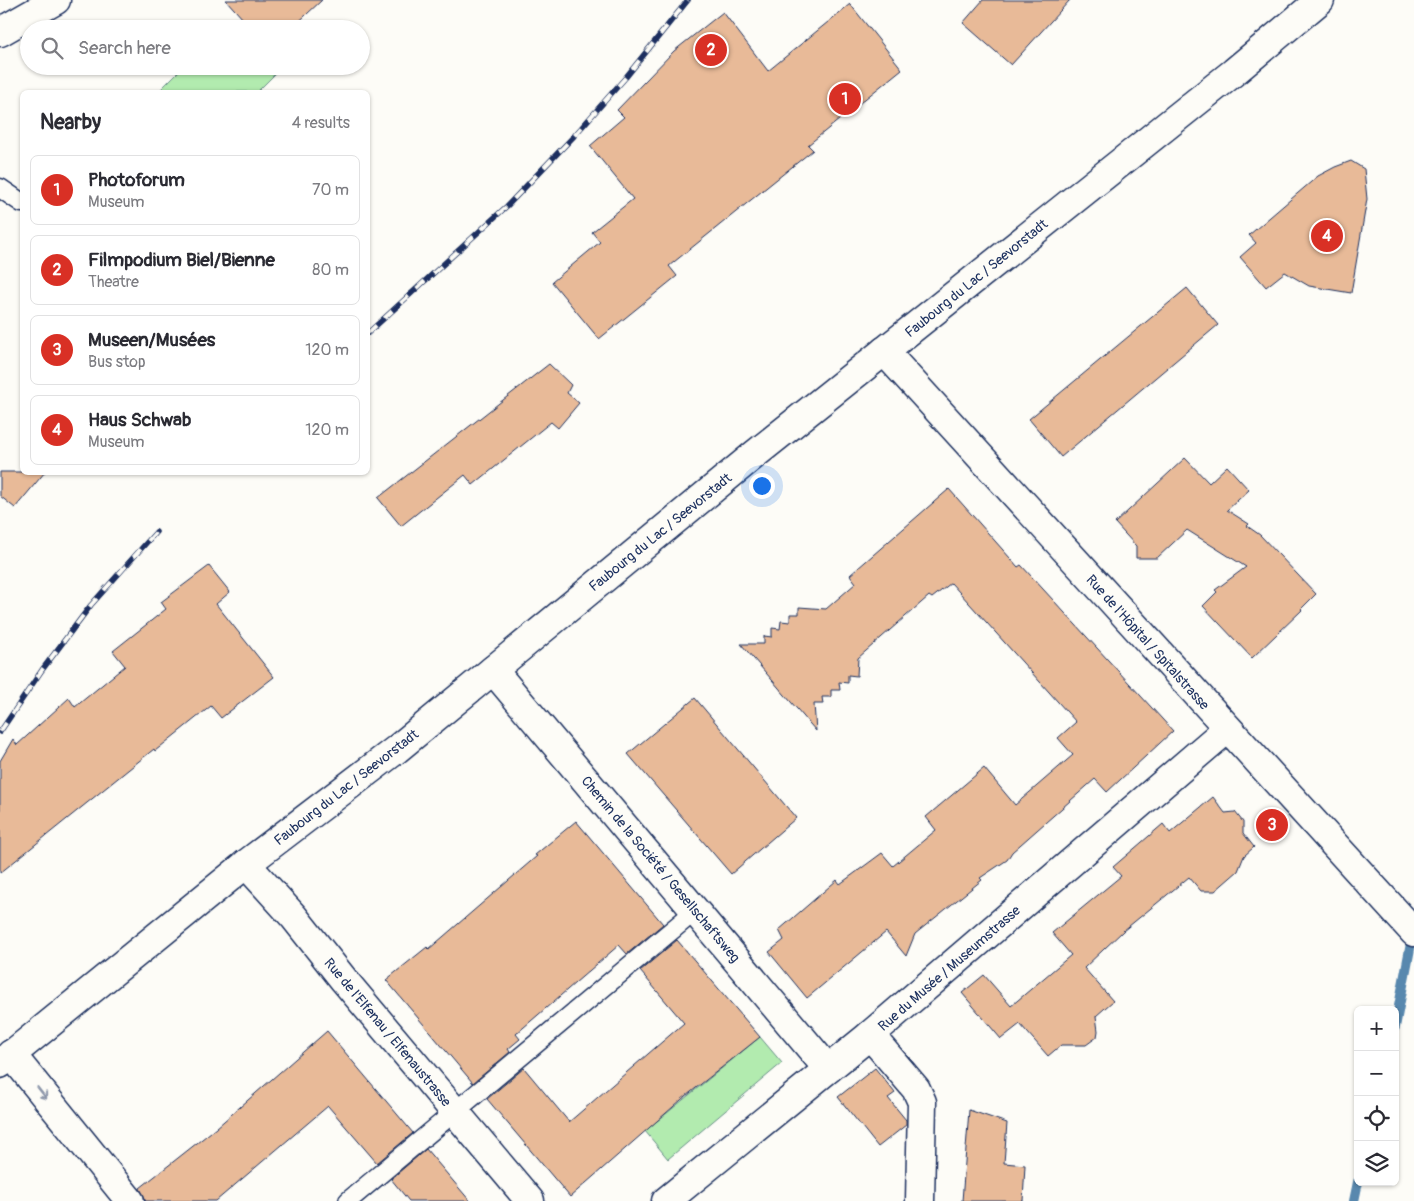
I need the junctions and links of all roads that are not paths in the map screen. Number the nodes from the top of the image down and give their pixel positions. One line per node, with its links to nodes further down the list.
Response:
1 (56, 0): 3 (street)
2 (1320, 0): 8 (street, Faubourg du Lac / Seevorstadt)
3 (21, 20)
4 (20, 21): 5 (street)
5 (0, 32)
6 (0, 188): 7 (lane)
7 (20, 202)
8 (884, 351): 9 (street, Faubourg du Lac / Seevorstadt); 10 (street, Rue de l'Hôpital / Spitalstrasse)
9 (493, 670): 11 (street, Faubourg du Lac / Seevorstadt); 12 (street, Chemin de la Société / Gesellschaftsweg)
10 (1228, 729): 13 (street, Rue de l'Hôpital / Spitalstrasse); 14 (street, Rue du Musée / Museumstrasse)
11 (246, 864): 15 (street, Faubourg du Lac / Seevorstadt); 17 (street, Rue de l'Elfenau / Elfenaustrasse)
12 (695, 911): 16 (street, Chemin de la Société / Gesellschaftsweg); 17 (lane)
13 (1414, 932)
14 (870, 1035): 16 (street, Rue du Musée / Museumstrasse); 22 (street)
15 (6, 1059): 18 (street, one-way to 18)
16 (828, 1069): 21 (street, Rue du Musée / Museumstrasse)
17 (455, 1112): 19 (lane); 20 (street, Rue de l'Elfenau / Elfenaustrasse)
18 (130, 1201)
19 (348, 1201)
20 (530, 1201)
21 (666, 1201)
22 (920, 1201)

